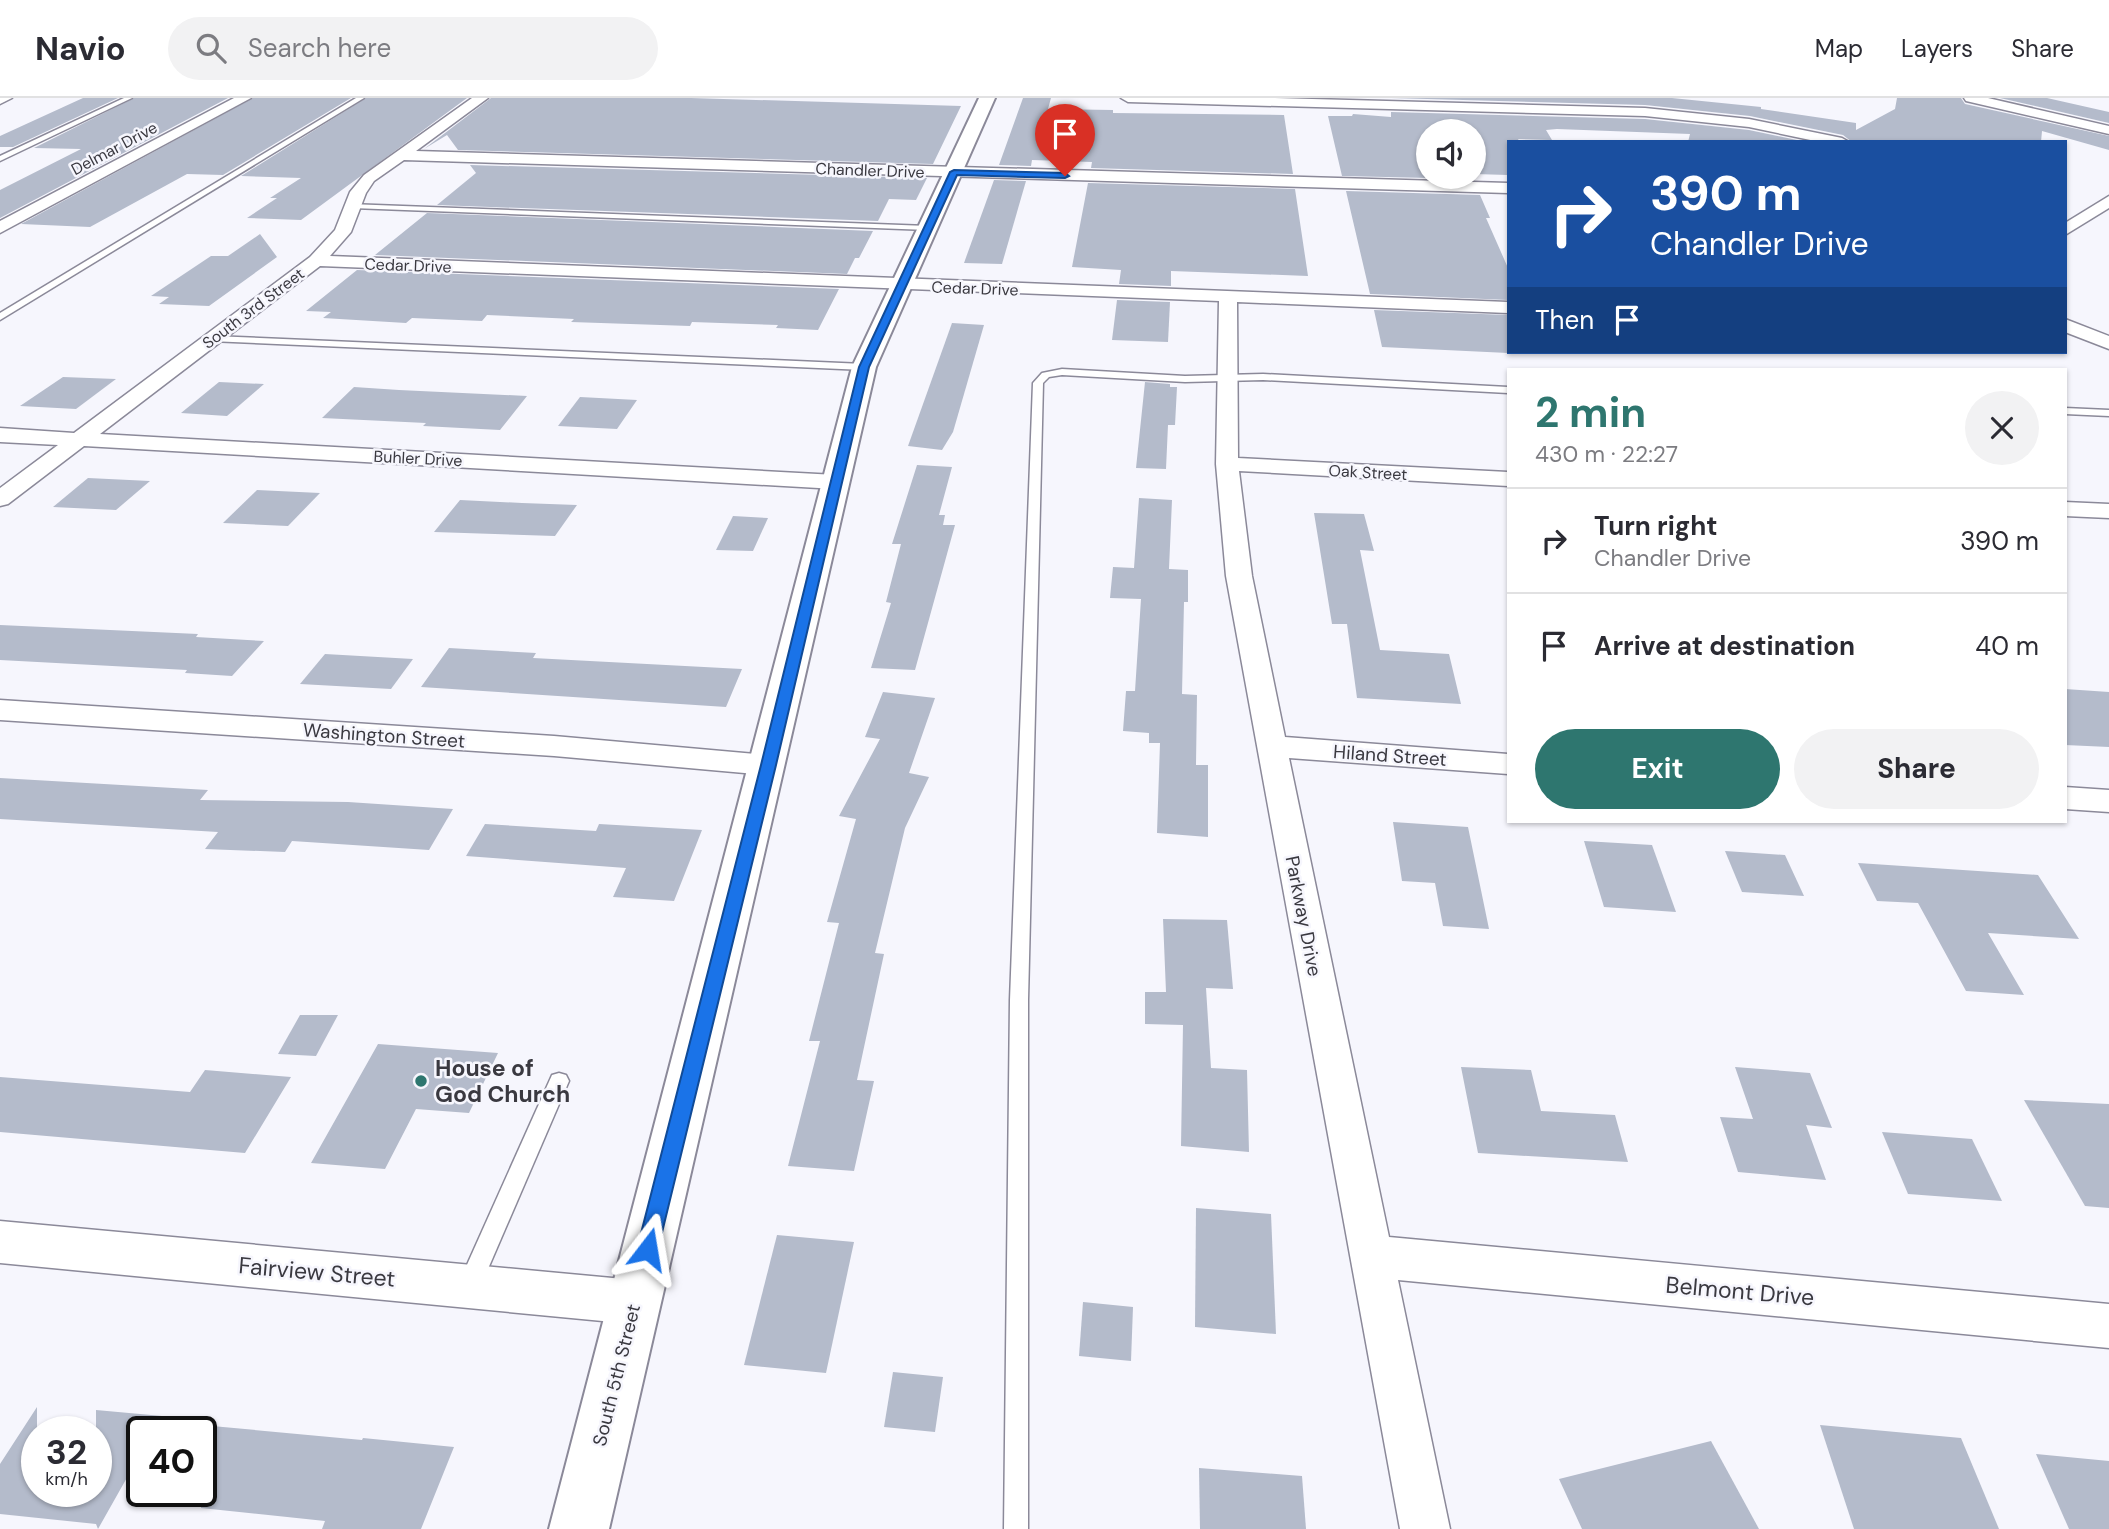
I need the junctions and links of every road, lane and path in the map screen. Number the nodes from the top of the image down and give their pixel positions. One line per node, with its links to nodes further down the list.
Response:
1 (5, 98): 9 (street)
2 (129, 98): 13 (lane)
3 (244, 98): 19 (street, Delmar Drive)
4 (361, 98): 26 (lane)
5 (481, 98): 12 (street, South 3rd Street)
6 (987, 98): 14 (street, South 5th Street)
7 (1128, 98): 11 (street)
8 (1971, 98): 10 (street)
9 (0, 100)
10 (2109, 130)
11 (1832, 140)
12 (399, 155): 14 (street, Chandler Drive); 18 (street, South 3rd Street)
13 (0, 159)
14 (954, 172): 15 (street, Chandler Drive); 20 (street, South 5th Street)
15 (1507, 188)
16 (2075, 204): 17 (street)
17 (2102, 205): 21 (street)
18 (352, 206): 20 (lane); 22 (street, South 3rd Street)
19 (0, 228)
20 (928, 228): 23 (street, South 5th Street)
21 (2067, 229)
22 (316, 261): 23 (street, Cedar Drive); 28 (street, South 3rd Street)
23 (902, 286): 24 (street, Cedar Drive); 30 (street, South 5th Street)
24 (1228, 298): 25 (street, Cedar Drive); 31 (street, Parkway Drive)
25 (1507, 307)
26 (0, 317)
27 (2067, 325): 29 (street)
28 (213, 338): 30 (lane); 36 (street, South 3rd Street)
29 (2109, 343)
30 (864, 367): 39 (street, South 5th Street)
31 (1226, 379): 32 (lane); 37 (street, Parkway Drive); 56 (lane)
32 (1507, 390)
33 (2067, 411): 34 (lane)
34 (2109, 412)
35 (0, 435): 36 (street, Buhler Drive)
36 (80, 439): 39 (street, Buhler Drive); 40 (street, South 3rd Street)
37 (1227, 464): 38 (street, Oak Street); 44 (street, Parkway Drive)
38 (1507, 479)
39 (836, 482): 46 (street, South 5th Street)
40 (0, 499)
41 (2067, 509): 42 (street)
42 (2109, 511)
43 (0, 710): 46 (street, Washington Street)
44 (1271, 746): 45 (street, Hiland Street); 51 (street, Parkway Drive)
45 (1507, 764)
46 (768, 765): 53 (street, South 5th Street)
47 (2067, 798): 48 (street)
48 (2109, 801)
49 (559, 1081): 52 (lane)
50 (0, 1242): 52 (street, Fairview Street)
51 (1371, 1256): 54 (street, Belmont Drive); 57 (street, Parkway Drive)
52 (469, 1287): 53 (street, Fairview Street)
53 (634, 1303): 55 (street, South 5th Street)
54 (2109, 1326)
55 (579, 1529)
56 (1016, 1529)
57 (1424, 1529)

